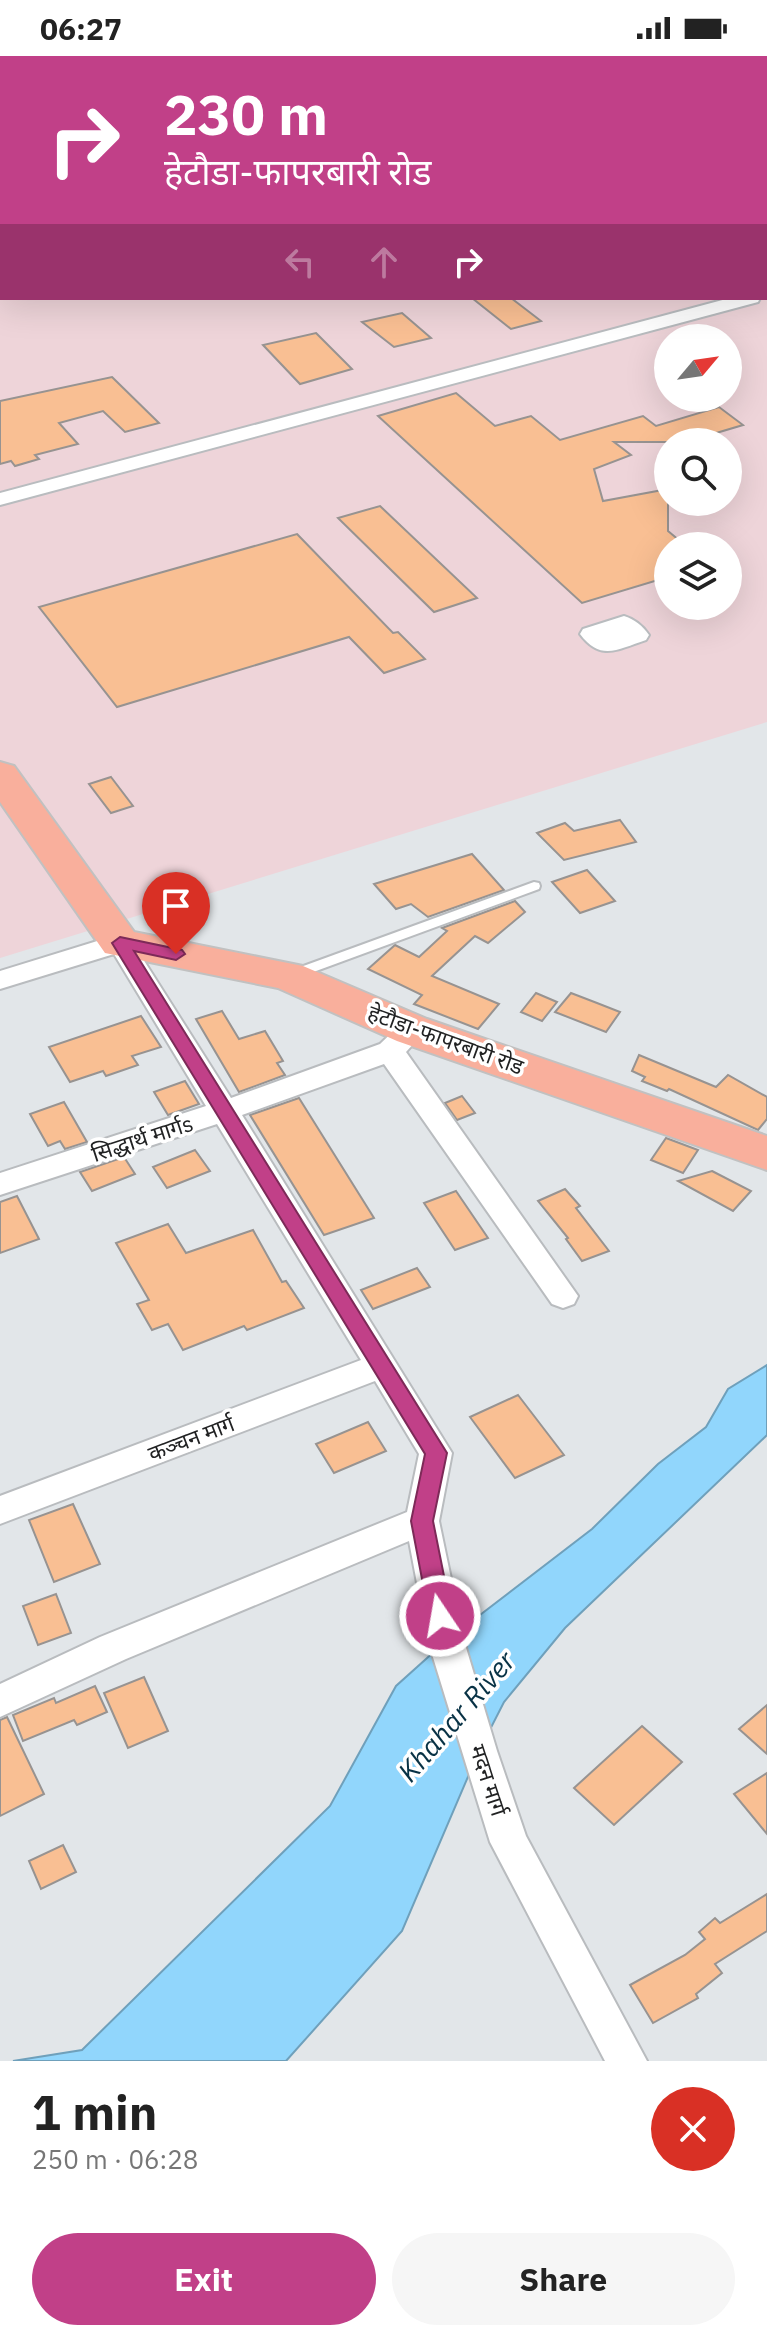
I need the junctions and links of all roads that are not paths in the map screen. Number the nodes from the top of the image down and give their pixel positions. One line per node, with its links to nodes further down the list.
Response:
1 (744, 300): 2 (street)
2 (0, 499)
3 (0, 774): 5 (highway)
4 (534, 886): 6 (lane)
5 (120, 943): 6 (highway, हेटौडा-फापरबारी रोड); 7 (street); 9 (street, मदन मार्ग)
6 (288, 976): 8 (highway, हेटौडा-फापरबारी रोड)
7 (0, 980)
8 (401, 1040): 9 (street, सिद्धार्थ मार्गs); 10 (highway, हेटौडा-फापरबारी रोड); 12 (street)
9 (224, 1111): 11 (street, सिद्धार्थ मार्गs); 13 (street, मदन मार्ग)
10 (767, 1153)
11 (0, 1184)
12 (563, 1296)
13 (382, 1365): 14 (street, कञ्चन मार्ग); 15 (street, मदन मार्ग)
14 (0, 1510)
15 (422, 1521): 16 (street); 17 (street, मदन मार्ग)
16 (0, 1701)
17 (627, 2061)

